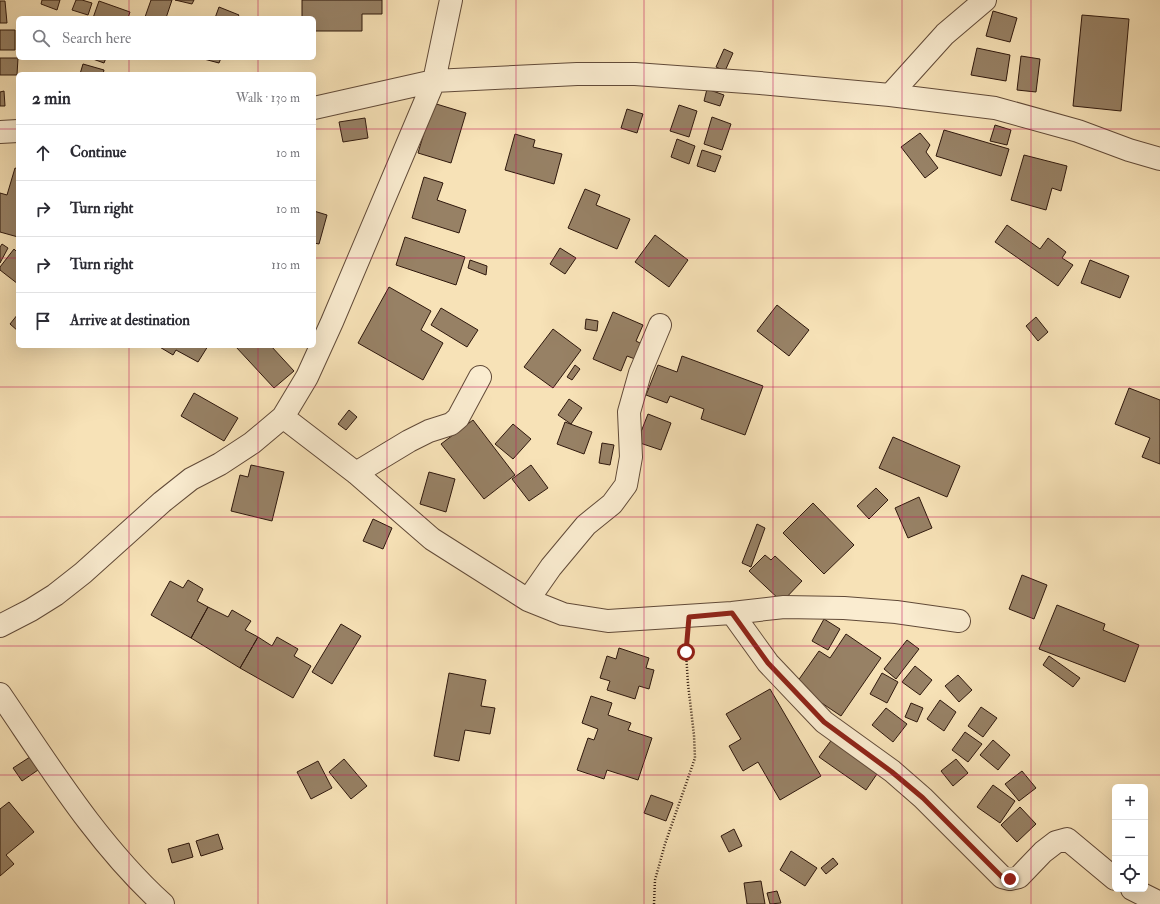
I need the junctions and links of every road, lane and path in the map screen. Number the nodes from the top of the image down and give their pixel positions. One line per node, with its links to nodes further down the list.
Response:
1 (451, 0): 3 (street)
2 (985, 0): 4 (street)
3 (434, 81): 4 (street); 5 (street); 11 (street)
4 (890, 95): 8 (street)
5 (316, 108)
6 (16, 131): 7 (street)
7 (0, 132)
8 (1160, 159)
9 (660, 325): 13 (street)
10 (480, 378): 12 (street)
11 (283, 417): 12 (street); 17 (street)
12 (356, 473): 13 (street)
13 (528, 600): 15 (street)
14 (732, 613): 15 (street); 16 (street); 19 (street)
15 (689, 617): 23 (path)
16 (959, 621)
17 (0, 626)
18 (0, 694): 22 (street)
19 (1112, 877)
20 (1138, 892): 21 (street)
21 (1160, 903)
22 (163, 904)
23 (654, 904)

